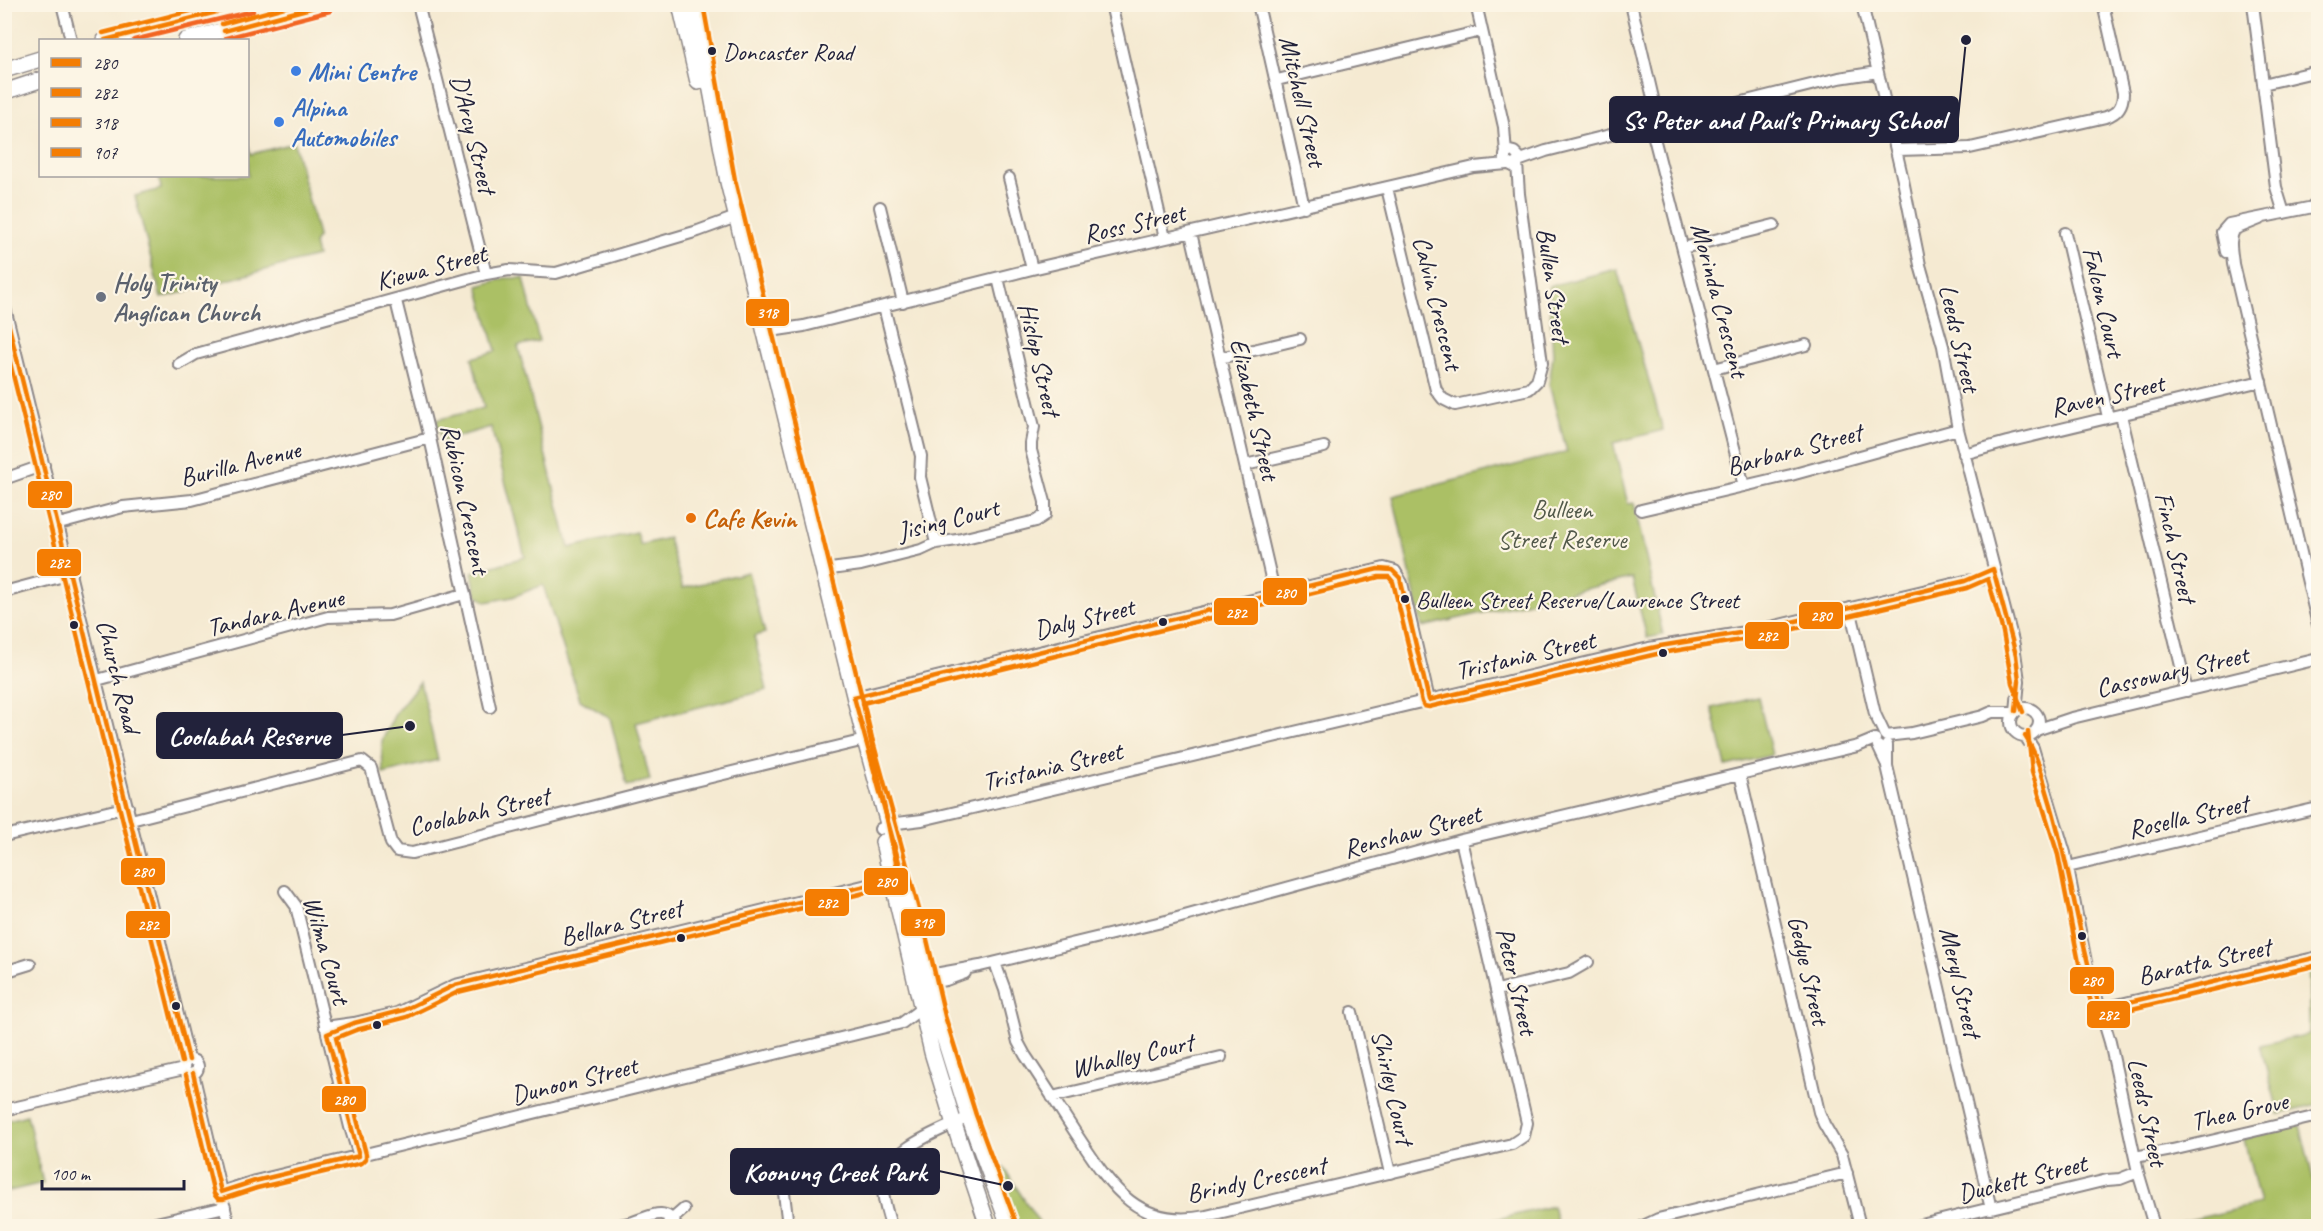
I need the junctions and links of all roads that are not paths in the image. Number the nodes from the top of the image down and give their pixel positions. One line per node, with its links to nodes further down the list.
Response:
1 (62, 4): 16 (street)
2 (251, 4): 14 (main road)
3 (328, 4): 19 (main road)
4 (418, 4): 45 (street, D'Arcy Street)
5 (680, 4): 32 (main road)
6 (695, 4): 32 (main road)
7 (1111, 4): 42 (street)
8 (1258, 4): 25 (street, Mitchell Street)
9 (1476, 4): 15 (street, Bullen Street)
10 (1631, 4): 28 (street, Morinda Crescent)
11 (1862, 4): 21 (street, Leeds Street)
12 (2103, 4): 29 (street)
13 (2253, 4): 26 (street)
14 (187, 20): 17 (main road); 18 (main road)
15 (1481, 31): 25 (street); 30 (street, Bullen Street)
16 (71, 39)
17 (109, 39)
18 (189, 39)
19 (193, 39)
20 (39, 59): 22 (main road)
21 (1877, 69): 28 (street, Ross Street); 29 (street, Leeds Street)
22 (4, 70)
23 (2319, 71): 26 (street)
24 (39, 80): 27 (main road)
25 (1276, 80): 36 (street, Mitchell Street)
26 (2263, 84): 37 (street)
27 (4, 92)
28 (1655, 125): 30 (street, Ross Street); 43 (street, Morinda Crescent)
29 (1896, 150): 61 (street, Leeds Street)
30 (1511, 158): 33 (street, Ross Street); 57 (street, Bullen Street)
31 (1009, 178): 44 (street)
32 (728, 182): 38 (main road)
33 (1387, 188): 36 (street, Ross Street); 57 (street, Calvin Crescent)
34 (2319, 206): 37 (street)
35 (880, 207): 48 (street)
36 (1304, 207): 40 (street, Ross Street)
37 (2279, 215): 58 (street)
38 (737, 221): 45 (street, Kiewa Street); 51 (main road)
39 (1774, 225): 43 (street)
40 (1191, 233): 42 (street, Ross Street); 54 (street, Elizabeth Street)
41 (2065, 233): 60 (street, Falcon Court)
42 (1165, 238): 44 (street, Ross Street)
43 (1683, 248): 56 (street, Morinda Crescent)
44 (1032, 269): 46 (street, Ross Street)
45 (486, 274): 47 (street, Kiewa Street)
46 (998, 278): 48 (street, Ross Street); 70 (street, Hislop Street)
47 (396, 301): 55 (street, Kiewa Street); 62 (street, Rubicon Crescent)
48 (903, 302): 50 (street, Ross Street)
49 (4, 304): 65 (street, Church Road)
50 (884, 307): 51 (street, Ross Street); 72 (street)
51 (765, 336): 74 (main road)
52 (1300, 339): 54 (street)
53 (1806, 345): 56 (street)
54 (1220, 358): 66 (street, Elizabeth Street)
55 (179, 364)
56 (1714, 369): 68 (street, Morinda Crescent)
57 (1538, 381)
58 (2261, 381): 59 (street, Raven Street); 80 (street)
59 (2121, 415): 60 (street, Raven Street); 84 (street, Finch Street)
60 (2108, 417): 64 (street, Raven Street)
61 (1958, 429): 64 (street, Leeds Street); 68 (street, Barbara Street)
62 (430, 438): 71 (street, Burilla Avenue); 77 (street, Rubicon Crescent)
63 (1324, 447): 66 (street)
64 (1964, 454): 75 (street, Leeds Street)
65 (44, 465): 67 (street); 71 (street, Church Road)
66 (1245, 465): 78 (street, Elizabeth Street)
67 (4, 479)
68 (1744, 486): 69 (street, Barbara Street)
69 (1641, 510)
70 (1045, 515): 72 (street, Jising Court)
71 (59, 524): 73 (street, Church Road)
72 (936, 543): 74 (street, Jising Court)
73 (71, 574): 76 (street); 82 (street, Church Road)
74 (824, 574): 85 (main road)
75 (1994, 574): 79 (street, Tristania Street); 83 (street, Leeds Street)
76 (4, 592)
77 (464, 594): 82 (street, Tandara Avenue); 87 (street, Rubicon Crescent)
78 (1275, 595): 85 (street, Daly Street); 86 (street, Daly Street)
79 (1850, 608): 86 (street, Tristania Street); 95 (street)
80 (2319, 625)
81 (2319, 659): 84 (street, Cassowary Street)
82 (97, 680): 97 (street, Church Road)
83 (2019, 681): 88 (street, Leeds Street); 89 (street, Leeds Street)
84 (2187, 691): 91 (street, Cassowary Street)
85 (854, 697): 94 (main road)
86 (1429, 700): 100 (street, Tristania Street)
87 (490, 707)
88 (2016, 712): 89 (street, Renshaw Street); 90 (street, Renshaw Street); 92 (street, Leeds Street)
89 (2034, 713): 91 (street, Renshaw Street); 93 (street)
90 (1983, 716): 92 (street, Renshaw Street); 95 (street, Renshaw Street)
91 (2072, 718): 93 (street, Cassowary Street)
92 (2011, 723): 93 (street)
93 (2032, 732): 103 (street, Leeds Street)
94 (865, 740): 99 (street, Coolabah Street); 100 (main road)
95 (1881, 741): 96 (street, Renshaw Street); 136 (street, Meryl Street)
96 (1740, 774): 102 (street, Renshaw Street); 131 (street, Gedye Street)
97 (128, 807): 99 (street, Church Road); 101 (street)
98 (2319, 808): 103 (street, Rosella Street)
99 (131, 819): 120 (street, Church Road)
100 (887, 828): 104 (main road)
101 (4, 836)
102 (1461, 840): 107 (street, Renshaw Street); 112 (street, Peter Street)
103 (2068, 867): 114 (street, Leeds Street)
104 (897, 878): 111 (main road); 117 (street, Bellara Street)
105 (285, 891): 117 (street, Wilma Court)
106 (2319, 957): 114 (street, Baratta Street)
107 (998, 962): 111 (street, Renshaw Street); 121 (street, Brindy Crescent)
108 (1588, 962): 112 (street)
109 (30, 964): 110 (street)
110 (4, 972)
111 (925, 980): 113 (main road); 124 (main road)
112 (1497, 990): 126 (street, Peter Street)
113 (922, 1008): 116 (street, Dunoon Street); 118 (main road)
114 (2100, 1009): 128 (street, Leeds Street)
115 (1352, 1012): 130 (street, Shirley Court)
116 (902, 1023): 118 (street); 127 (street, Dunoon Street)
117 (326, 1031): 127 (street, Wilma Court)
118 (927, 1031): 125 (main road)
119 (1221, 1057): 121 (street, Whalley Court)
120 (189, 1067): 122 (street); 132 (street, Church Road)
121 (1052, 1097): 130 (street, Brindy Crescent)
122 (4, 1110)
123 (2319, 1116): 128 (street, Thea Grove)
124 (969, 1117): 125 (street); 144 (main road)
125 (954, 1124): 142 (street); 143 (main road)
126 (1526, 1132): 130 (street, Brindy Crescent)
127 (356, 1156): 132 (street, Dunoon Street)
128 (2135, 1156): 129 (street, Leeds Street)
129 (2138, 1172): 136 (street, Duckett Street); 148 (street, Leeds Street)
130 (1390, 1173)
131 (1847, 1173): 145 (street); 146 (street, Gedye Street)
132 (220, 1189): 134 (street, Church Road)
133 (784, 1193): 141 (street)
134 (225, 1207): 138 (street); 139 (street, Church Road)
135 (684, 1209): 137 (street)
136 (1991, 1209): 147 (street, Duckett Street)
137 (671, 1224): 140 (street)
138 (143, 1227)
139 (229, 1227)
140 (613, 1227)
141 (788, 1227)
142 (891, 1227)
143 (988, 1227)
144 (1008, 1227)
145 (1643, 1227)
146 (1860, 1227)
147 (1917, 1227)
148 (2154, 1227)

